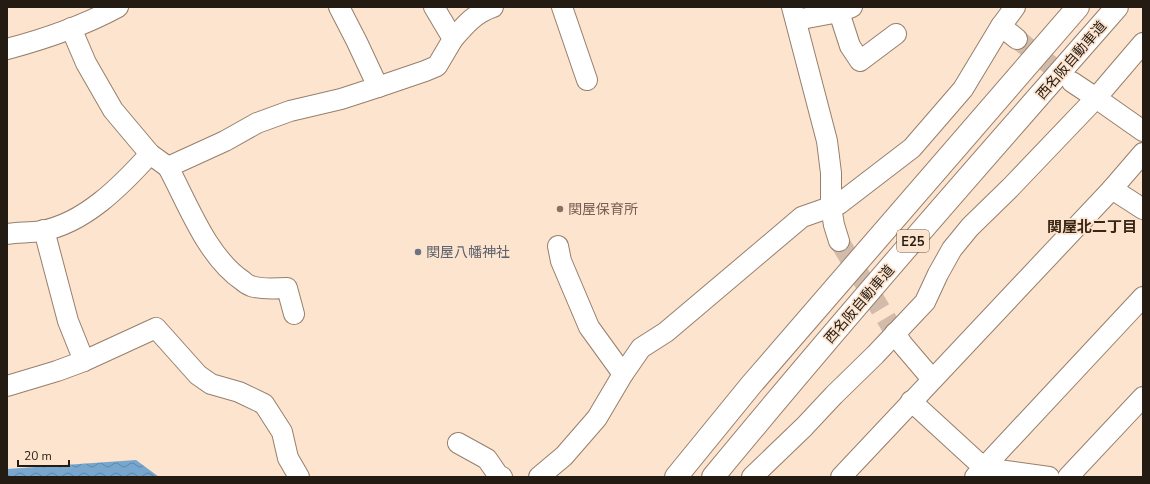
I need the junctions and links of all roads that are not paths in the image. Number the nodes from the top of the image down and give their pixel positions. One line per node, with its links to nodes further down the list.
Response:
1 (118, 7): 12 (street)
2 (339, 7): 20 (street)
3 (434, 7): 14 (street)
4 (493, 7): 14 (street)
5 (562, 7): 18 (street)
6 (1015, 7): 11 (street)
7 (1078, 7): 47 (highway, 西名阪自動車道 / E25)
8 (1117, 7): 48 (highway, 西名阪自動車道 / E25)
9 (846, 9): 10 (street); 13 (street)
10 (794, 14): 27 (street)
11 (1001, 26): 15 (street); 27 (street)
12 (71, 28): 17 (street); 24 (street)
13 (896, 34)
14 (453, 39): 20 (street)
15 (1017, 39)
16 (1143, 43): 21 (street)
17 (7, 49)
18 (587, 80)
19 (1072, 82): 21 (street)
20 (378, 87): 25 (street)
21 (1096, 98): 22 (street); 35 (street)
22 (1143, 131)
23 (1143, 153): 26 (street)
24 (150, 154): 25 (street); 29 (street)
25 (168, 167): 34 (street)
26 (1112, 189): 28 (street); 38 (street)
27 (831, 207): 31 (street); 37 (street)
28 (1143, 209)
29 (44, 230): 30 (street); 36 (street)
30 (7, 234)
31 (839, 241)
32 (558, 246): 37 (street)
33 (1143, 297): 43 (street)
34 (294, 314)
35 (895, 333): 38 (street); 49 (street)
36 (84, 361): 39 (street); 44 (street)
37 (623, 374): 46 (street)
38 (932, 379): 41 (street)
39 (7, 386)
40 (1143, 397): 52 (street)
41 (911, 401): 43 (street); 50 (street)
42 (458, 443): 45 (street)
43 (979, 472): 51 (street)
44 (299, 477)
45 (502, 477)
46 (539, 477)
47 (676, 477)
48 (713, 477)
49 (752, 477)
50 (841, 477)
51 (1049, 477)
52 (1068, 477)

